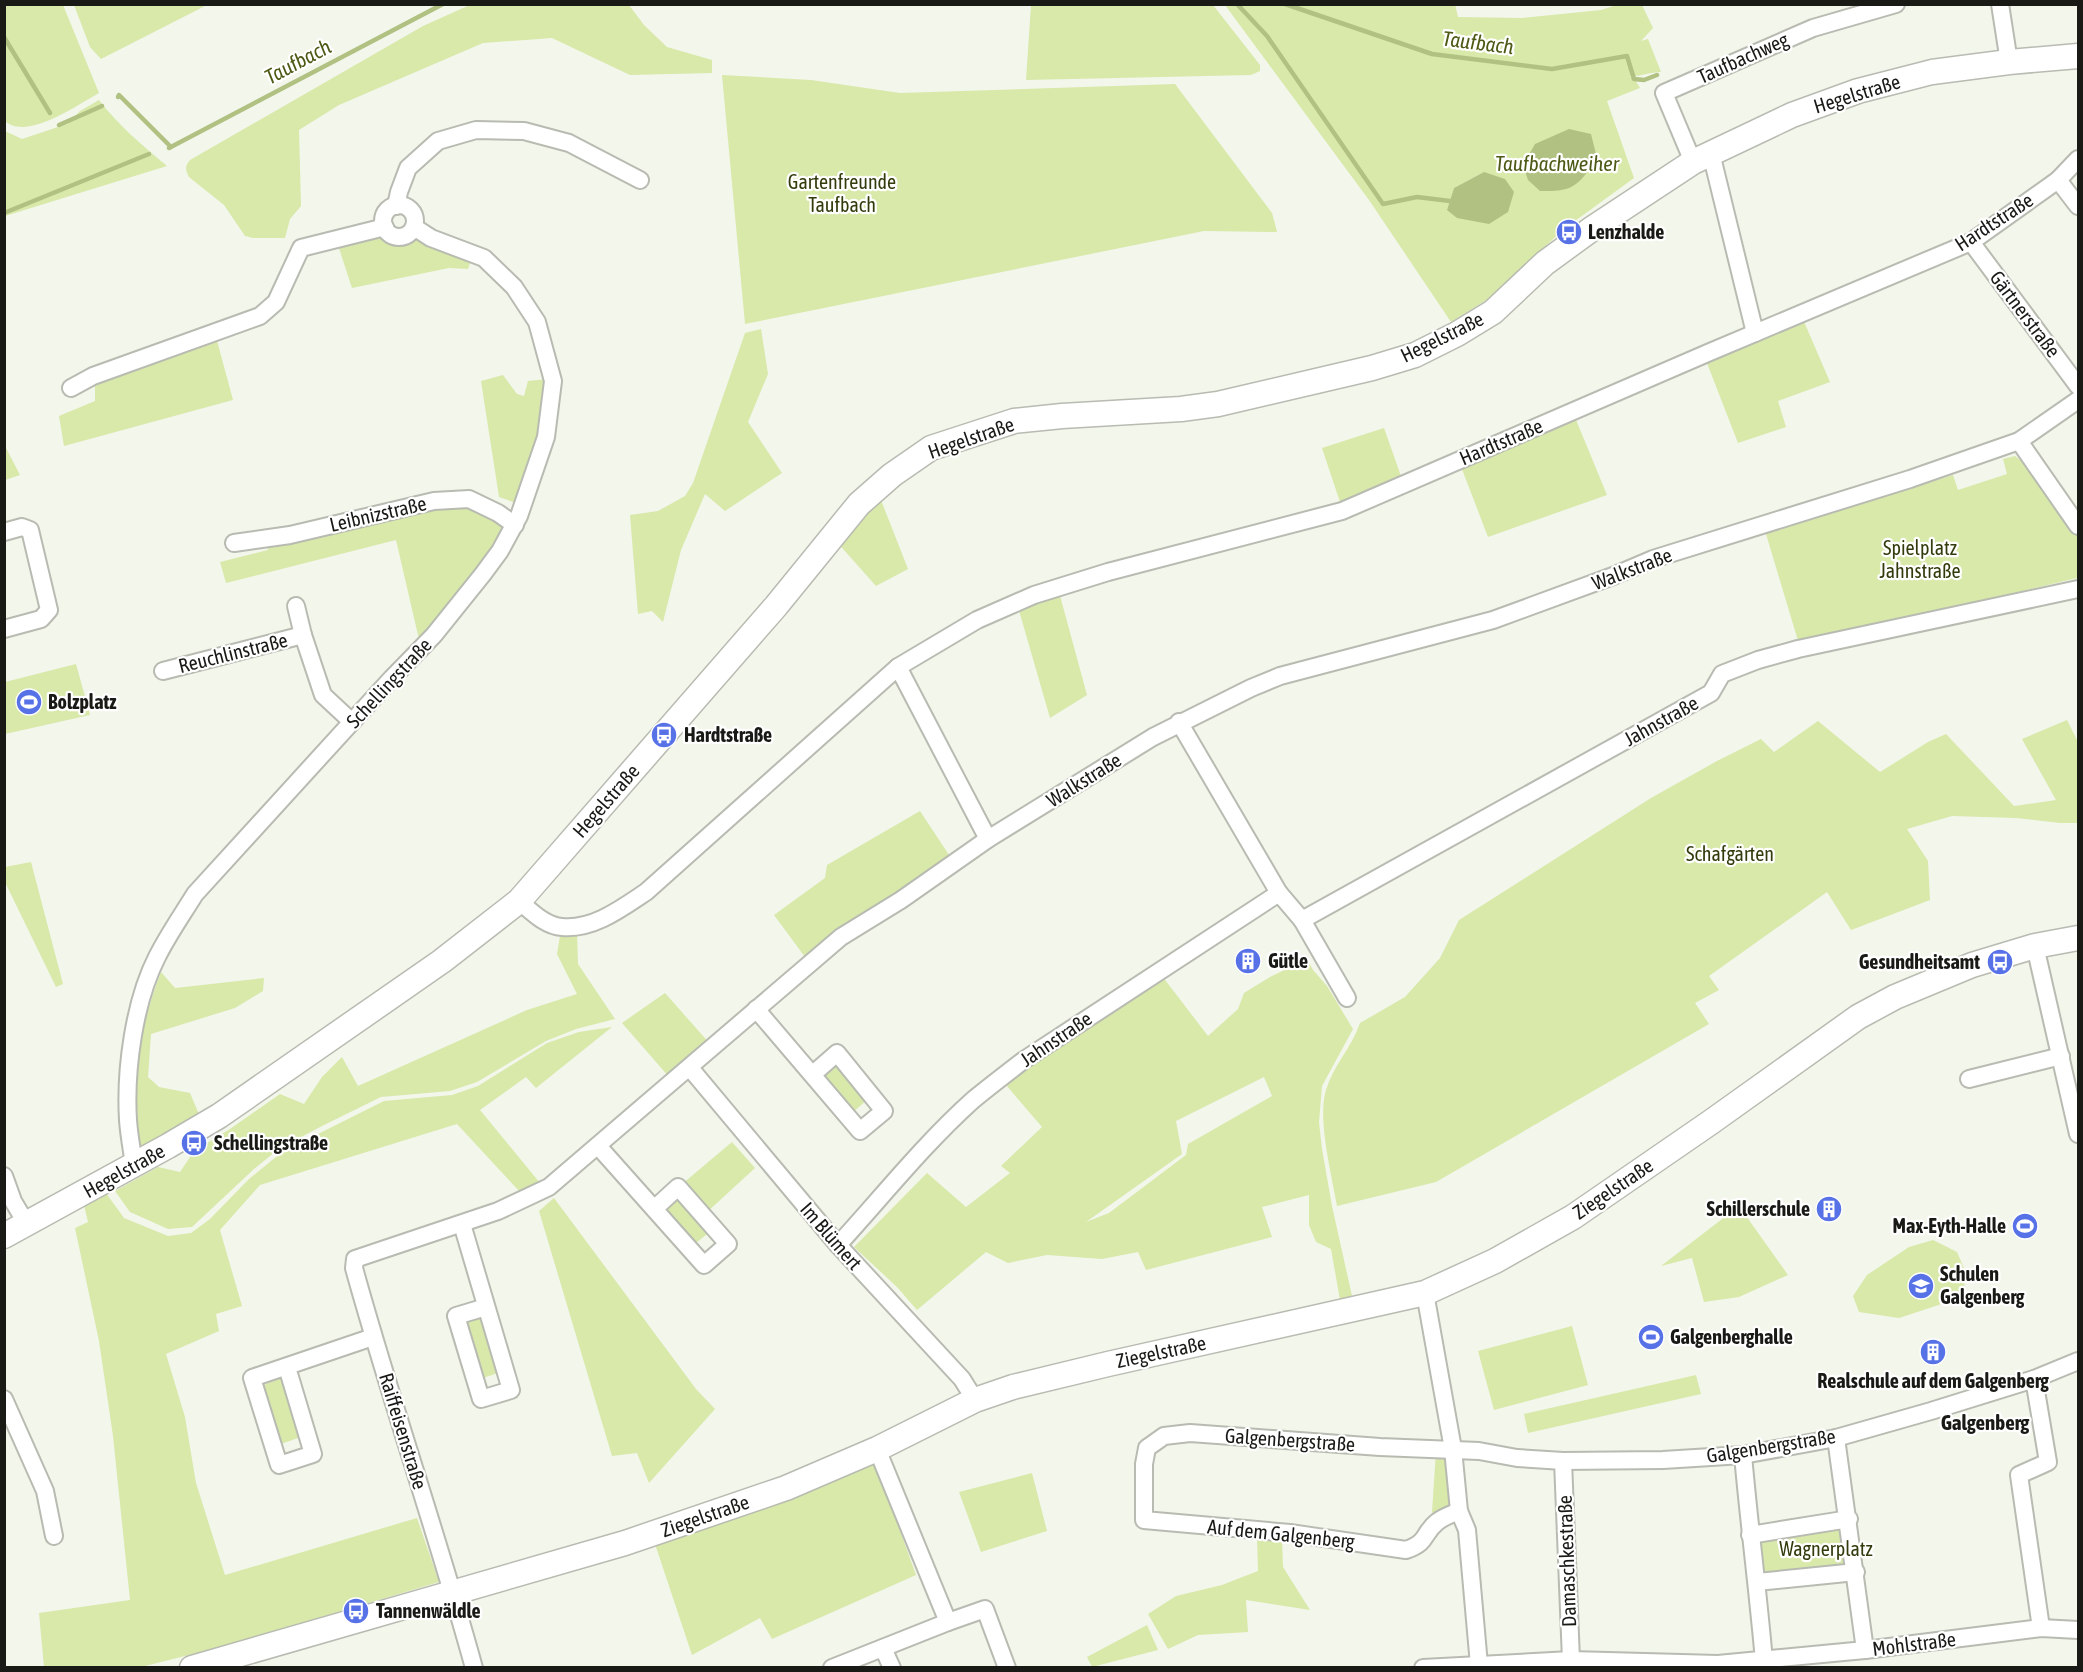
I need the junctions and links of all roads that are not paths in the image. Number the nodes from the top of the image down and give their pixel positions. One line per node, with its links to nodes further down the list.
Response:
1 (1896, 4): 5 (street, Taufbachweg)
2 (2000, 4): 4 (street)
3 (2079, 56): 4 (street, Hegelstraße)
4 (2008, 62): 5 (street, Hegelstraße)
5 (1702, 157): 14 (street); 33 (street, Hegelstraße)
6 (2079, 159): 8 (street, Hardtstraße)
7 (640, 180): 9 (street)
8 (2058, 180): 10 (street); 13 (street, Hardtstraße)
9 (396, 206): 11 (street); 12 (street, Schellingstraße)
10 (2079, 206)
11 (385, 227): 12 (street); 16 (street)
12 (414, 227): 19 (street, Schellingstraße)
13 (1971, 242): 14 (street, Hardtstraße); 15 (street, Gärtnerstraße)
14 (1755, 333): 27 (street, Hardtstraße)
15 (2079, 386)
16 (71, 388)
17 (2079, 400): 18 (street, Walkstraße)
18 (2019, 441): 20 (street); 30 (street, Walkstraße)
19 (515, 525): 22 (street, Leibnizstraße); 29 (street, Schellingstraße)
20 (2079, 526)
21 (4, 532): 25 (street)
22 (234, 543)
23 (2079, 589): 34 (street, Jahnstraße)
24 (296, 606): 26 (street, Reuchlinstraße)
25 (4, 629)
26 (303, 635): 28 (street, Reuchlinstraße); 29 (street, Reuchlinstraße)
27 (898, 667): 31 (street); 33 (street, Hardtstraße)
28 (163, 671)
29 (352, 722): 45 (street, Schellingstraße)
30 (1179, 722): 31 (street, Walkstraße); 32 (street)
31 (988, 838): 38 (street, Walkstraße)
32 (1279, 893): 34 (street); 51 (street, Jahnstraße)
33 (519, 901): 45 (street, Hegelstraße)
34 (1302, 920): 37 (street)
35 (2079, 938): 36 (street, Ziegelstraße)
36 (2035, 946): 39 (street); 52 (street, Ziegelstraße)
37 (1347, 998)
38 (756, 1009): 40 (street); 41 (street)
39 (2061, 1056): 42 (street); 43 (street)
40 (690, 1068): 44 (street); 51 (street, Im Blümert)
41 (813, 1074): 41 (street)
42 (1969, 1079)
43 (2079, 1134)
44 (598, 1146): 47 (street); 49 (street)
45 (134, 1166): 48 (street, Hegelstraße)
46 (4, 1176): 48 (street)
47 (654, 1209): 47 (street)
48 (26, 1223): 50 (street, Hegelstraße)
49 (462, 1224): 53 (street); 54 (street, Raiffeisenstraße)
50 (4, 1236)
51 (838, 1245): 59 (street, Im Blümert)
52 (1425, 1293): 59 (street, Ziegelstraße); 62 (street)
53 (486, 1307): 53 (street)
54 (374, 1337): 56 (street); 72 (street, Raiffeisenstraße)
55 (2079, 1361): 57 (street, Galgenbergstraße)
56 (286, 1367): 56 (street)
57 (2034, 1379): 60 (street, Galgenbergstraße); 74 (street)
58 (4, 1399): 69 (street)
59 (975, 1400): 61 (street, Ziegelstraße)
60 (1836, 1438): 63 (street, Galgenbergstraße); 67 (street)
61 (877, 1449): 72 (street, Ziegelstraße); 73 (street)
62 (1453, 1449): 64 (street, Galgenbergstraße); 65 (street, Galgenbergstraße); 66 (street)
63 (1743, 1455): 64 (street, Galgenbergstraße); 68 (street)
64 (1563, 1461): 79 (street, Damaschkestraße)
65 (1144, 1464): 66 (street, Auf dem Galgenberg)
66 (1459, 1511): 80 (street)
67 (1849, 1519): 68 (street); 70 (street)
68 (1750, 1534): 71 (street)
69 (54, 1536)
70 (1856, 1572): 71 (street); 77 (street)
71 (1757, 1582): 78 (street)
72 (454, 1593): 81 (street, Ziegelstraße); 82 (street, Raiffeisenstraße)
73 (948, 1623): 76 (street); 85 (street)
74 (2041, 1628): 75 (street, Mohlstraße); 77 (street, Mohlstraße)
75 (2079, 1630)
76 (884, 1647): 83 (street); 84 (street)
77 (1865, 1650): 78 (street, Mohlstraße)
78 (1764, 1661): 79 (street, Mohlstraße)
79 (1568, 1664): 80 (street, Mohlstraße)
80 (1479, 1665): 86 (street, Mohlstraße)
81 (192, 1668)
82 (474, 1668)
83 (832, 1668)
84 (892, 1668)
85 (1007, 1668)
86 (1423, 1668)

